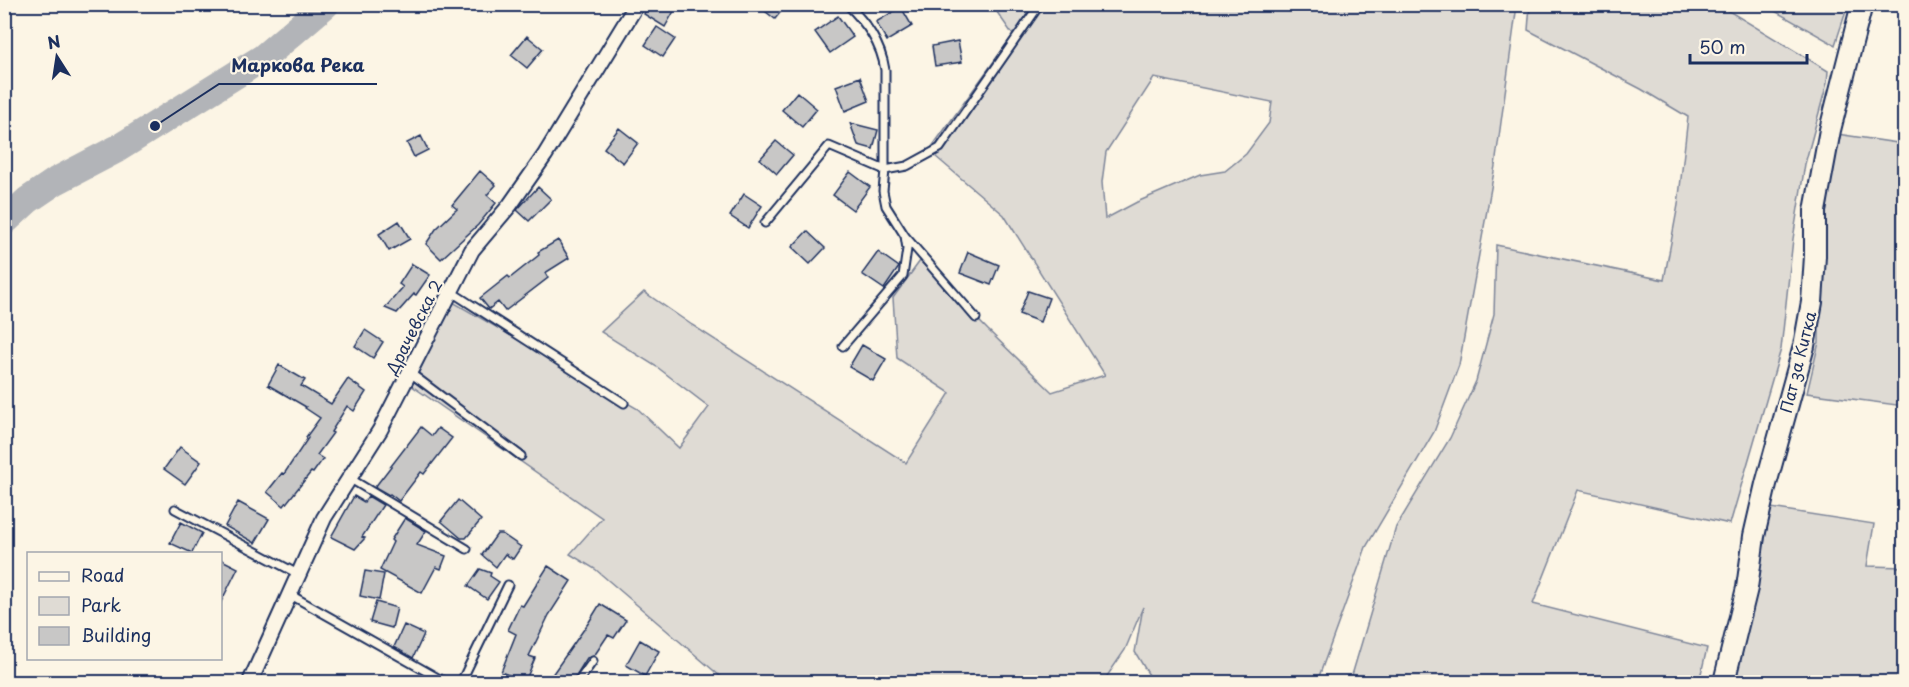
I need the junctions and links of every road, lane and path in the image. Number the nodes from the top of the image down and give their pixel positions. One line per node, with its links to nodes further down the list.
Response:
1 (637, 4): 8 (street, Драчевска 2)
2 (847, 4): 5 (lane)
3 (1040, 4): 5 (lane)
4 (1862, 4): 25 (street, Пат за Китка)
5 (885, 170): 6 (lane); 7 (lane)
6 (765, 223)
7 (905, 236): 9 (lane); 10 (lane)
8 (450, 291): 11 (street, Драчевска 2); 12 (lane)
9 (976, 318)
10 (843, 346)
11 (409, 372): 13 (lane); 14 (street, Драчевска 2)
12 (624, 403)
13 (521, 456)
14 (349, 478): 16 (lane); 17 (street, Драчевска 2)
15 (175, 509): 17 (lane)
16 (467, 549)
17 (298, 574): 19 (street, Драчевска 2)
18 (508, 585): 23 (lane)
19 (289, 594): 21 (street, Драчевска 2); 22 (lane)
20 (593, 661): 24 (lane)
21 (250, 682)
22 (445, 682)
23 (461, 682)
24 (578, 682)
25 (1724, 682)

